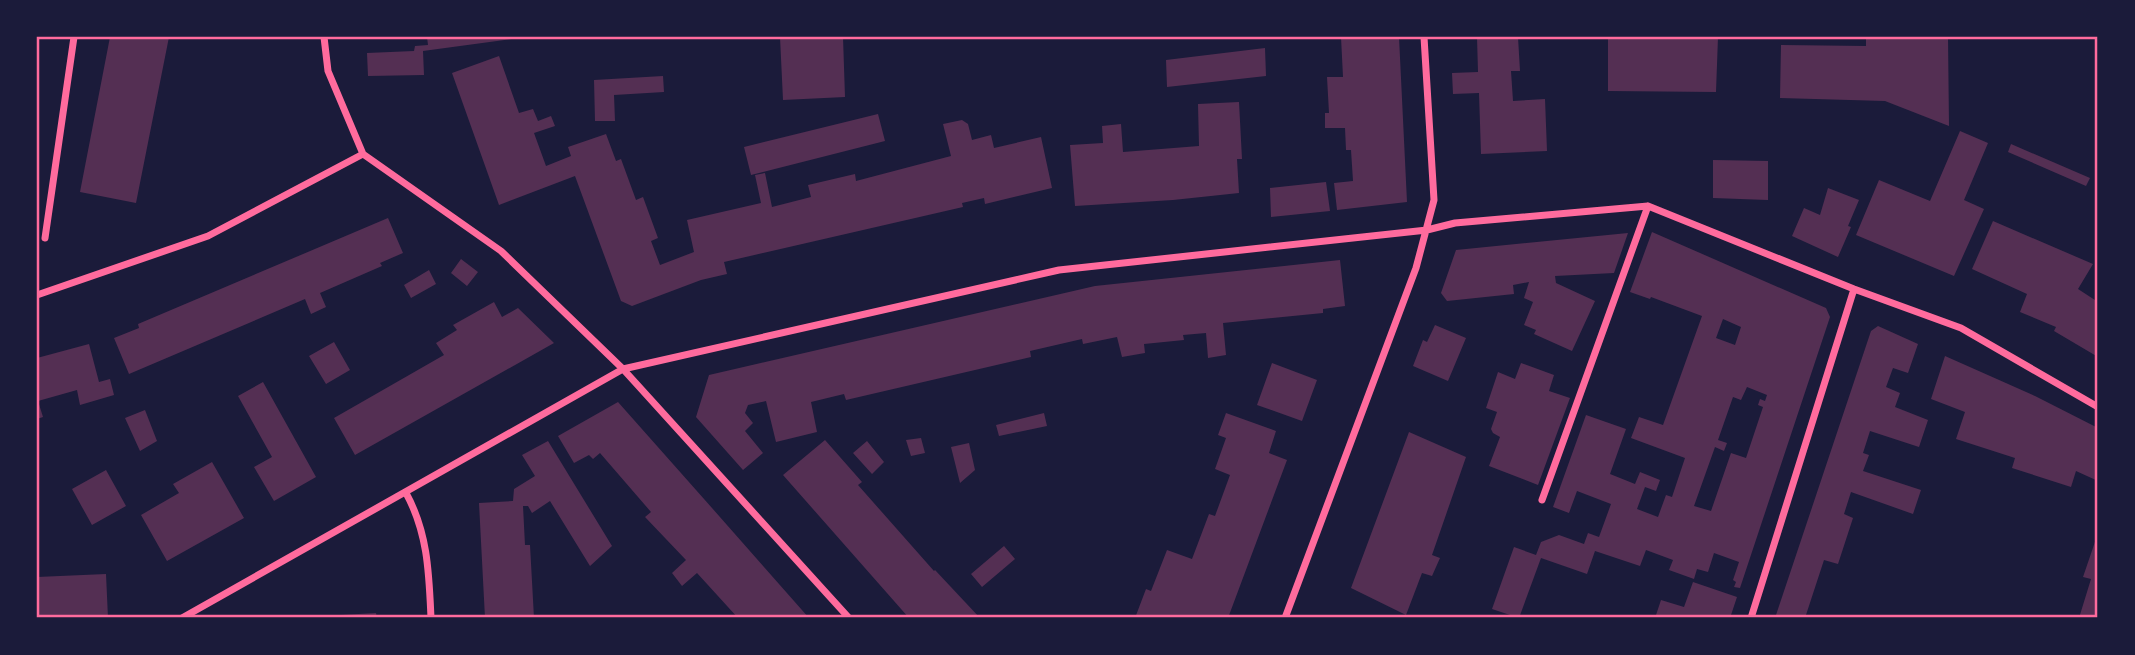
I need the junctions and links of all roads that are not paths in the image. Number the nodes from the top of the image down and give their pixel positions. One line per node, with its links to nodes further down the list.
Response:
1 (74, 37): 7 (street)
2 (324, 37): 4 (street)
3 (1424, 37): 6 (street)
4 (363, 154): 9 (street); 10 (street)
5 (1648, 206): 6 (street); 8 (street); 13 (street)
6 (1427, 230): 10 (street); 17 (street)
7 (45, 238)
8 (1854, 289): 11 (street); 18 (street)
9 (37, 295)
10 (623, 369): 12 (street); 16 (street)
11 (2098, 407)
12 (406, 493): 14 (street); 15 (street)
13 (1542, 500)
14 (182, 618)
15 (432, 618)
16 (849, 618)
17 (1285, 618)
18 (1751, 618)

